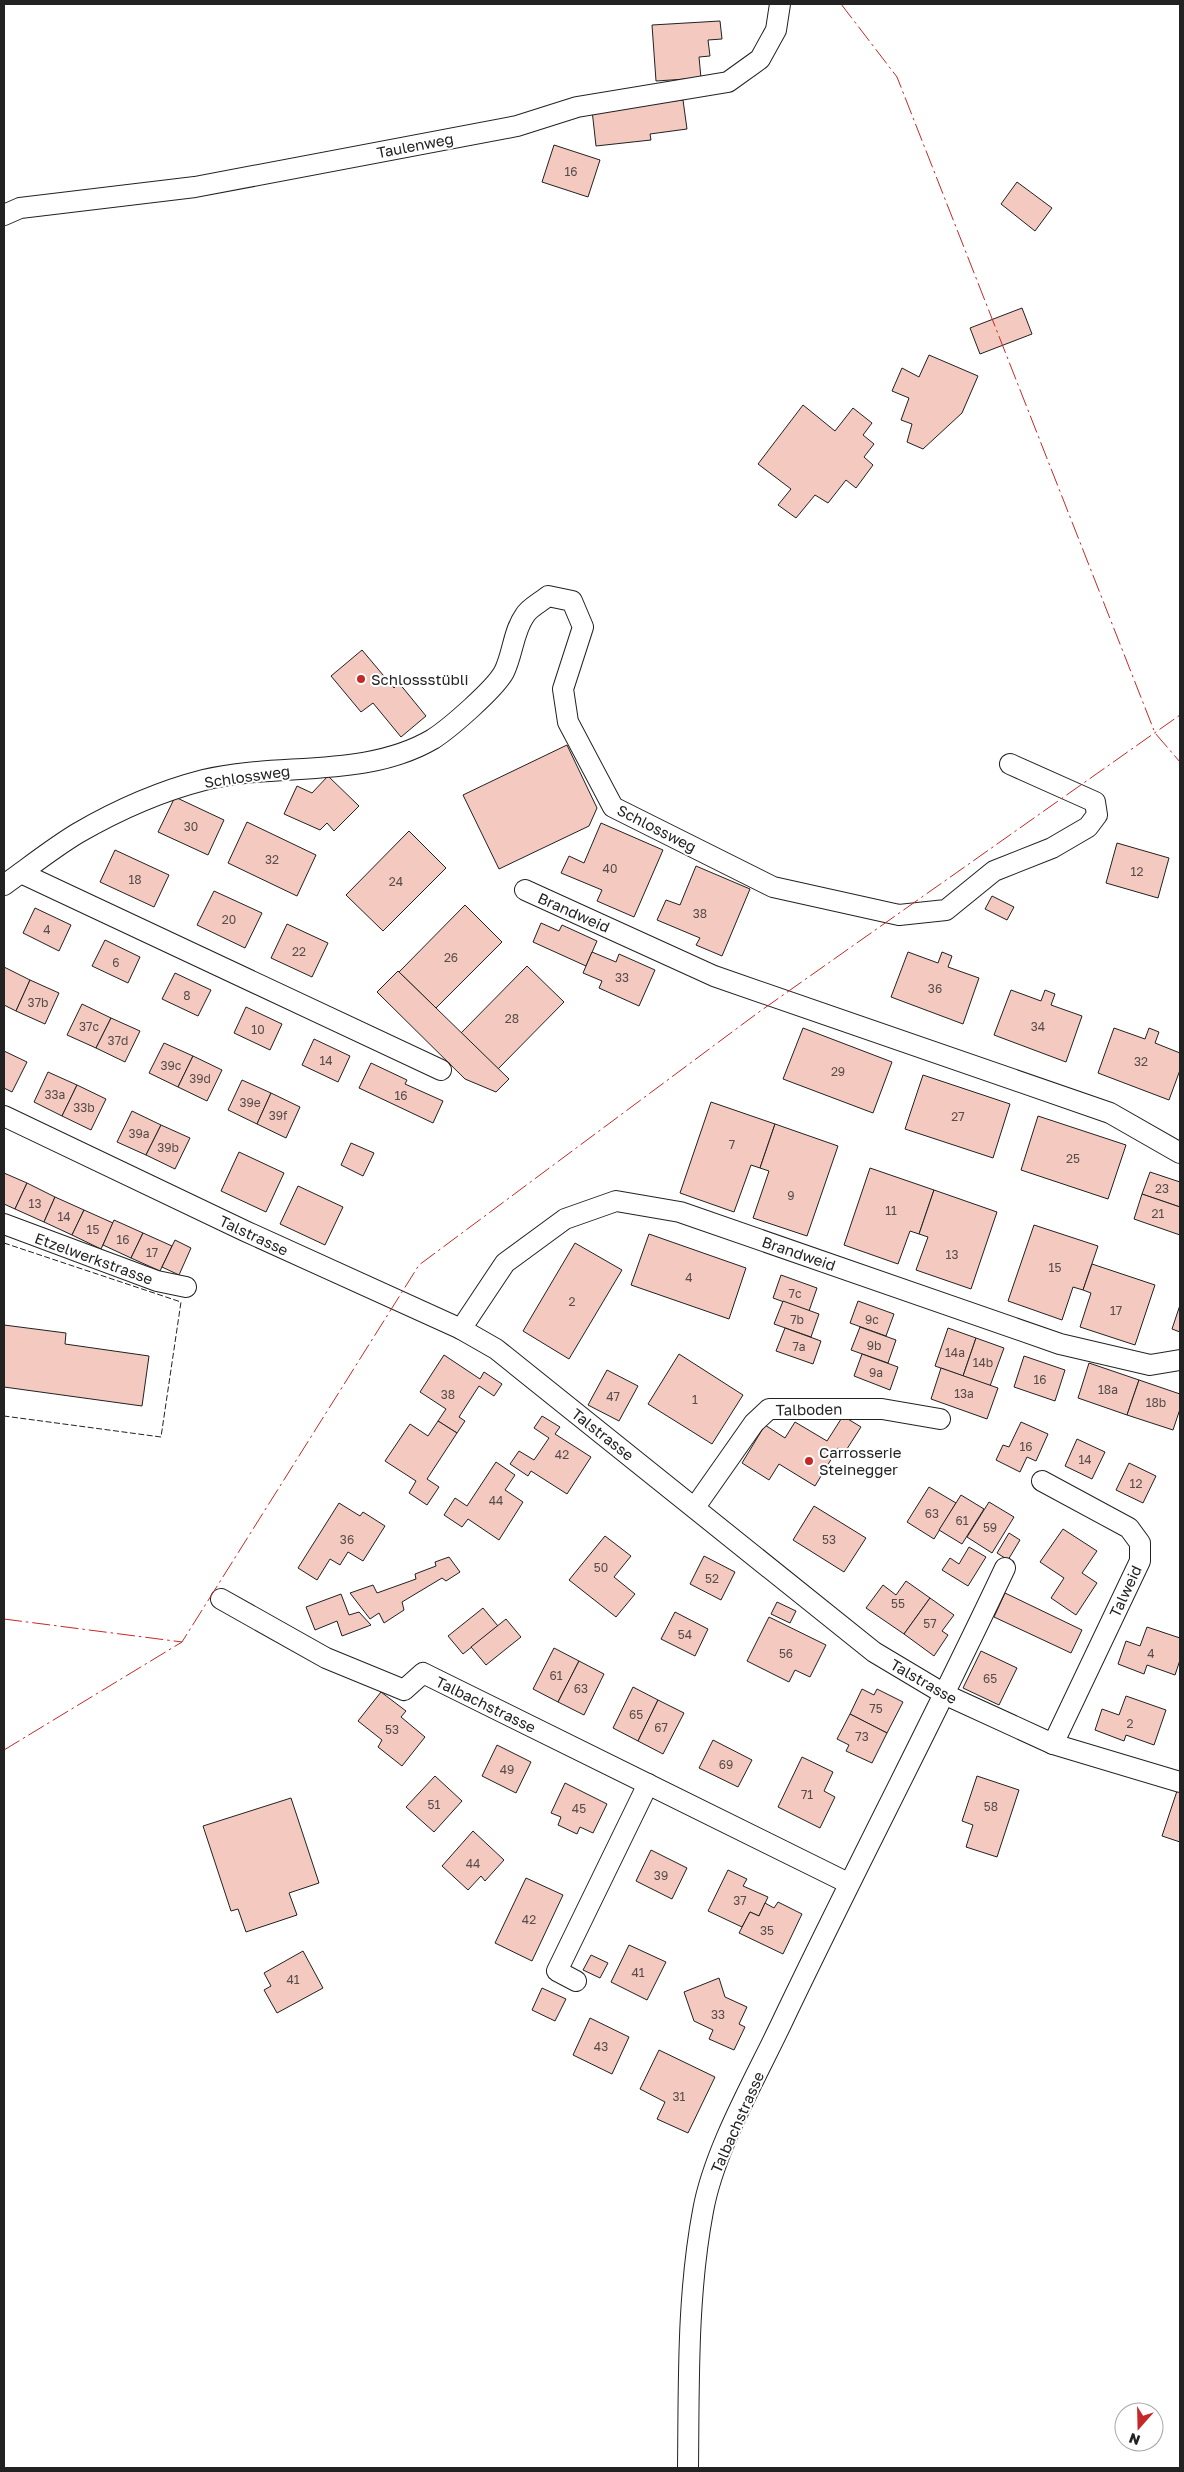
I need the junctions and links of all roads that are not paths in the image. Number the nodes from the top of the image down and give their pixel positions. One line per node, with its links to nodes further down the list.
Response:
1 (780, 4): 2 (street, Taulenweg)
2 (4, 215)
3 (1010, 764): 4 (street, Schlossweg)
4 (21, 873): 5 (street, Schlossweg); 7 (street)
5 (4, 885)
6 (525, 890): 9 (street, Brandweid)
7 (441, 1070)
8 (4, 1116): 12 (street, Talstrasse)
9 (1180, 1153)
10 (4, 1224): 11 (street, Etzelwerkstrasse)
11 (186, 1287)
12 (461, 1329): 13 (street, Brandweid); 16 (street, Talstrasse)
13 (1180, 1360)
14 (940, 1420): 16 (street, Talboden)
15 (1042, 1481): 20 (street, Talweid)
16 (695, 1507): 19 (street, Talstrasse)
17 (1005, 1568): 19 (street, Talbachstrasse)
18 (221, 1599): 22 (street, Talbachstrasse)
19 (946, 1695): 20 (street, Talstrasse); 23 (street, Talbachstrasse)
20 (1052, 1744): 21 (street, Talstrasse)
21 (1180, 1782)
22 (648, 1784): 23 (street, Talbachstrasse); 24 (street)
23 (848, 1883): 25 (street, Talbachstrasse)
24 (576, 1981)
25 (688, 2468)

